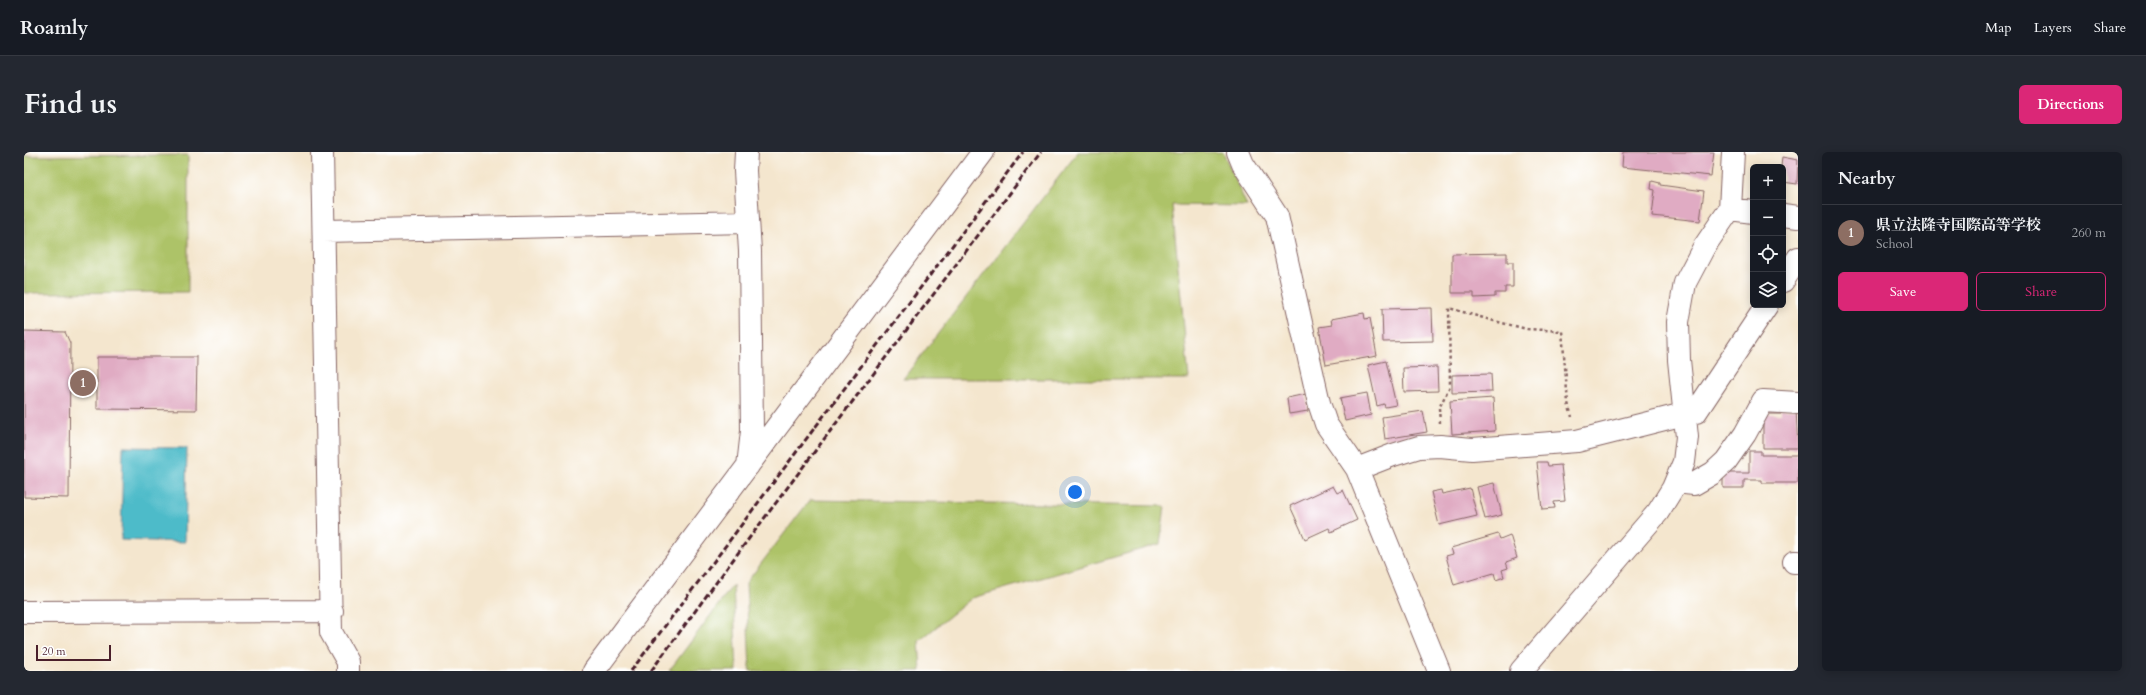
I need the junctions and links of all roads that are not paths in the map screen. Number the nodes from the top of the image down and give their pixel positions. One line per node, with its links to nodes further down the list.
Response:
1 (322, 152): 11 (street)
2 (746, 152): 10 (street)
3 (983, 152): 17 (street)
4 (1238, 152): 18 (street)
5 (1733, 152): 6 (street)
6 (1730, 209): 7 (street); 16 (street)
7 (1750, 212)
8 (1786, 215): 9 (street)
9 (1798, 217)
10 (748, 222): 11 (street); 17 (street)
11 (324, 232): 20 (street)
12 (1798, 258): 13 (street)
13 (1786, 276)
14 (1765, 308): 16 (street)
15 (1798, 403): 19 (street)
16 (1684, 414): 18 (street); 19 (street)
17 (748, 466): 23 (street)
18 (1357, 469): 24 (street)
19 (1676, 482): 25 (street)
20 (332, 611): 21 (street); 22 (street)
21 (24, 612)
22 (348, 671)
23 (594, 671)
24 (1439, 671)
25 (1521, 671)

